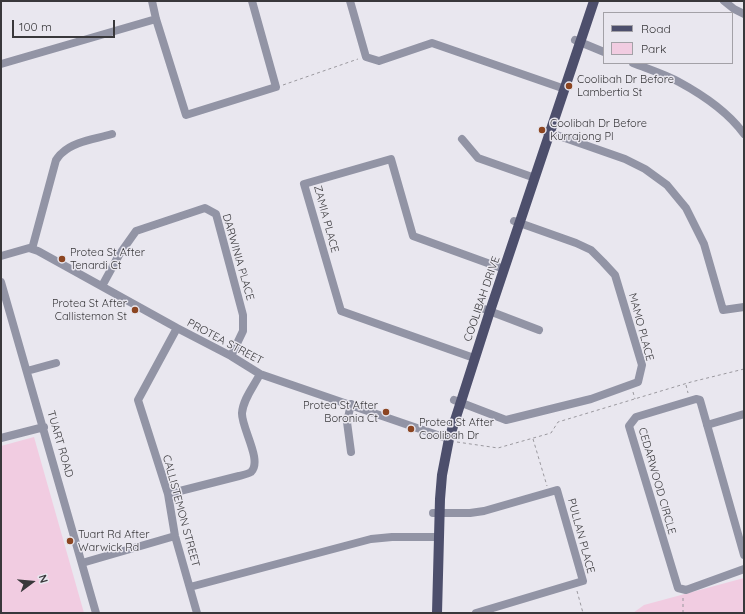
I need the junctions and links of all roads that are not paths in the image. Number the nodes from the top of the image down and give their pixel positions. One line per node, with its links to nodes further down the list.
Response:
1 (152, 1): 8 (street)
2 (252, 1): 8 (street)
3 (350, 1): 13 (street)
4 (588, 1): 9 (main road, COOLIBAH DRIVE)
5 (594, 1): 9 (main road, COOLIBAH DRIVE)
6 (724, 1): 7 (street)
7 (744, 14)
8 (156, 19): 11 (street)
9 (578, 41): 10 (street); 13 (main road, COOLIBAH DRIVE)
10 (603, 52)
11 (1, 64)
12 (636, 64): 16 (street)
13 (562, 88): 14 (main road, COOLIBAH DRIVE)
14 (548, 132): 18 (main road, COOLIBAH DRIVE); 25 (street)
15 (112, 134): 20 (street)
16 (744, 134)
17 (462, 139): 18 (street)
18 (532, 177): 19 (main road, COOLIBAH DRIVE)
19 (517, 222): 22 (main road, COOLIBAH DRIVE); 34 (street, MAMO PLACE)
20 (32, 249): 21 (street); 24 (street, PROTEA STREET)
21 (1, 256)
22 (502, 268): 26 (main road, COOLIBAH DRIVE); 30 (street, ZAMIA PLACE)
23 (1, 282): 32 (street, TUART ROAD)
24 (102, 286): 27 (street, PROTEA STREET); 29 (street, DARWINIA PLACE)
25 (744, 307)
26 (487, 310): 28 (street); 30 (main road, COOLIBAH DRIVE)
27 (177, 328): 29 (street, PROTEA STREET); 42 (street, CALLISTEMON STREET)
28 (539, 330)
29 (231, 356): 33 (street, PROTEA STREET)
30 (471, 357): 34 (main road, COOLIBAH DRIVE)
31 (56, 363): 32 (street)
32 (27, 371): 38 (street, TUART ROAD)
33 (260, 374): 35 (street, PROTEA STREET); 42 (street)
34 (457, 401): 40 (main road, COOLIBAH DRIVE)
35 (351, 404): 40 (street, PROTEA STREET); 41 (street)
36 (744, 414): 37 (street)
37 (708, 425): 44 (street); 49 (street, CEDARWOOD CIRCLE)
38 (44, 427): 39 (street); 48 (street, TUART ROAD)
39 (1, 438)
40 (446, 438): 43 (main road, COOLIBAH DRIVE)
41 (351, 452)
42 (168, 494): 45 (street, CALLISTEMON STREET)
43 (436, 513): 46 (main road, COOLIBAH DRIVE); 55 (street, PULLAN PLACE)
44 (741, 530): 47 (street)
45 (175, 536): 48 (street); 50 (street, CALLISTEMON STREET)
46 (435, 537): 50 (street); 53 (main road, COOLIBAH DRIVE); 54 (main road, COOLIBAH DRIVE)
47 (744, 555)
48 (82, 563): 51 (street, TUART ROAD)
49 (744, 569)
50 (190, 587): 52 (street, CALLISTEMON STREET)
51 (96, 613)
52 (198, 613)
53 (432, 613)
54 (437, 613)
55 (476, 613)

